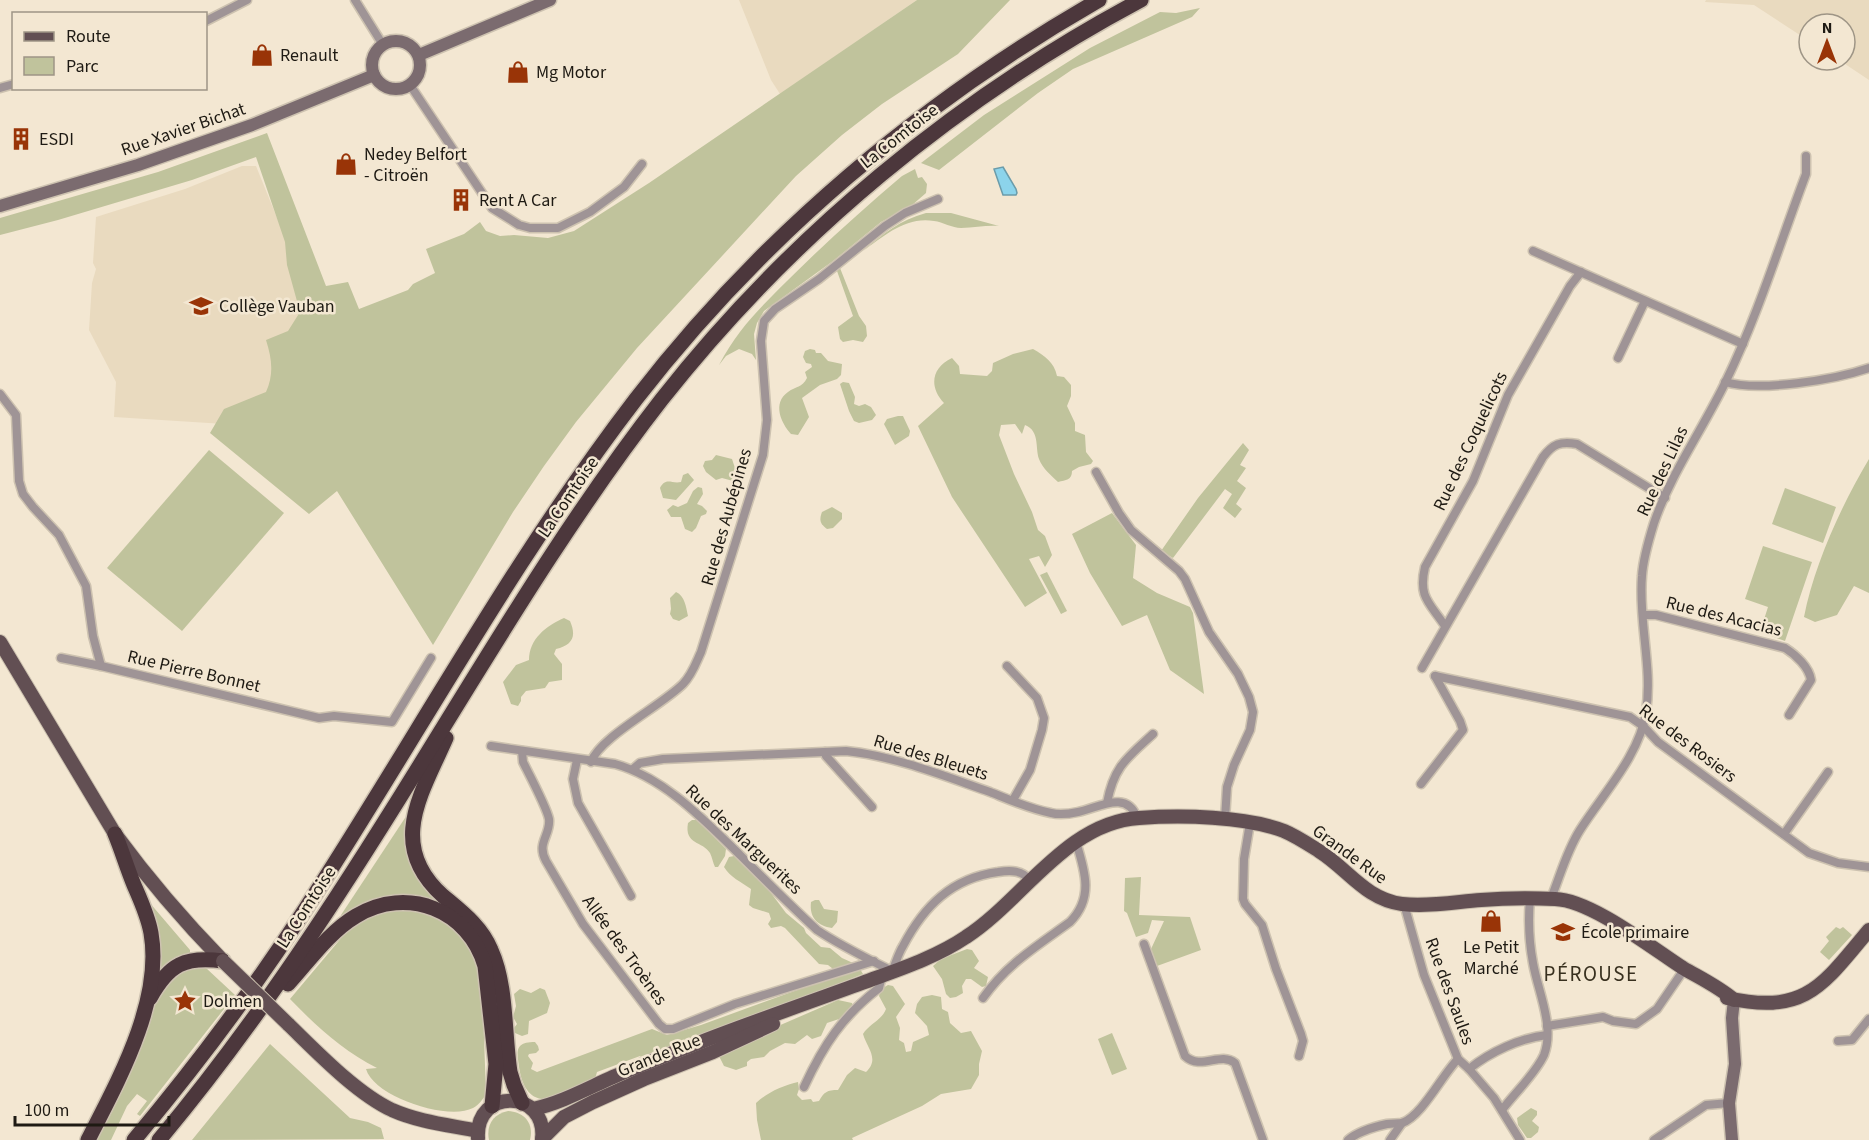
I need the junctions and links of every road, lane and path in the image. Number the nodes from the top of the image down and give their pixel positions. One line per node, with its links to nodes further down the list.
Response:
1 (247, 0): 6 (street)
2 (355, 0): 7 (street)
3 (550, 0): 8 (main road)
4 (1099, 0): 84 (highway, La Comtoise)
5 (1141, 0): 33 (highway, La Comtoise)
6 (207, 20)
7 (383, 45): 8 (main road); 9 (main road)
8 (419, 55): 10 (main road)
9 (374, 75): 10 (main road); 14 (main road, Rue Xavier Bichat)
10 (410, 85): 12 (street)
11 (1806, 156): 18 (street, Rue des Lilas)
12 (642, 164)
13 (938, 199): 41 (street, Rue des Aubépines)
14 (0, 206)
15 (1533, 251): 16 (street)
16 (1581, 272): 17 (street); 26 (street, Rue des Coquelicots)
17 (1645, 301): 18 (street); 19 (street)
18 (1743, 345): 21 (street, Rue des Lilas)
19 (1618, 358)
20 (1869, 368): 21 (street)
21 (1725, 382): 24 (street, Rue des Lilas)
22 (0, 394): 30 (street)
23 (1096, 472): 49 (street)
24 (1665, 498): 25 (street, Rue des Lilas); 26 (street)
25 (1644, 615): 34 (street, Rue des Acacias); 35 (street, Rue des Lilas)
26 (1445, 626): 32 (street)
27 (0, 642): 51 (main road)
28 (61, 658): 30 (street, Rue Pierre Bonnet)
29 (431, 658): 30 (street, Rue Pierre Bonnet)
30 (101, 666)
31 (1007, 666): 45 (street)
32 (1422, 668)
33 (469, 685): 72 (highway, La Comtoise); 79 (highway)
34 (1789, 715)
35 (1643, 726): 44 (street, Rue des Rosiers); 52 (street, Rue des Rosiers); 57 (street, Rue des Lilas)
36 (1153, 734): 46 (street)
37 (491, 747): 38 (street, Rue des Marguerites)
38 (522, 752): 40 (street, Rue des Marguerites); 62 (street, Allée des Troènes)
39 (825, 752): 42 (street, Rue des Bleuets); 45 (street, Rue des Bleuets); 47 (street)
40 (577, 760): 41 (street, Rue des Marguerites); 56 (street)
41 (591, 762): 42 (street, Rue des Marguerites)
42 (633, 770): 62 (street, Rue des Marguerites)
43 (1828, 772): 52 (street)
44 (1421, 784)
45 (1013, 800): 46 (street, Rue des Bleuets)
46 (1107, 803): 48 (street)
47 (872, 807)
48 (1137, 818): 49 (main road, Grande Rue); 53 (main road, Grande Rue)
49 (1225, 819): 50 (main road, Grande Rue)
50 (1250, 822): 58 (main road, Grande Rue); 73 (street)
51 (115, 834): 61 (main road); 67 (highway)
52 (1784, 834): 54 (street, Rue des Rosiers)
53 (1076, 842): 55 (main road, Grande Rue); 65 (street)
54 (1869, 867)
55 (1031, 881): 63 (main road, Grande Rue); 63 (street)
56 (631, 896)
57 (1543, 900): 58 (main road, Grande Rue); 64 (main road); 66 (main road, Grande Rue); 70 (street, Rue des Lilas)
58 (1404, 904): 74 (street, Rue des Saules)
59 (1869, 930): 66 (main road, Grande Rue)
60 (1144, 944): 87 (street)
61 (223, 961): 67 (highway); 82 (main road, bridge)
62 (874, 961): 63 (street, Rue des Marguerites)
63 (887, 974): 68 (main road, Grande Rue); 76 (street)
64 (1682, 974): 66 (main road); 70 (street)
65 (983, 998)
66 (1734, 1000): 77 (main road)
67 (147, 1003): 83 (highway)
68 (795, 1011): 79 (main road, Grande Rue); 86 (main road, Grande Rue)
69 (1869, 1019): 71 (street)
70 (1547, 1031): 75 (street); 80 (street)
71 (1838, 1041)
72 (236, 1044): 78 (highway); 85 (highway, La Comtoise)
73 (1299, 1056)
74 (1458, 1059): 75 (street, Rue des Saules); 81 (street)
75 (1469, 1069): 80 (street, Rue des Saules)
76 (804, 1087)
77 (1729, 1103): 91 (street); 92 (main road)
78 (492, 1106): 79 (main road, Grande Rue); 82 (main road)
79 (527, 1106): 86 (main road)
80 (1502, 1110): 90 (street, Rue des Saules)
81 (1402, 1123): 88 (street); 89 (street)
82 (478, 1136)
83 (88, 1140)
84 (134, 1140)
85 (159, 1140)
86 (542, 1140)
87 (1263, 1140)
88 (1348, 1140)
89 (1390, 1140)
90 (1520, 1140)
91 (1654, 1140)
92 (1732, 1140)

